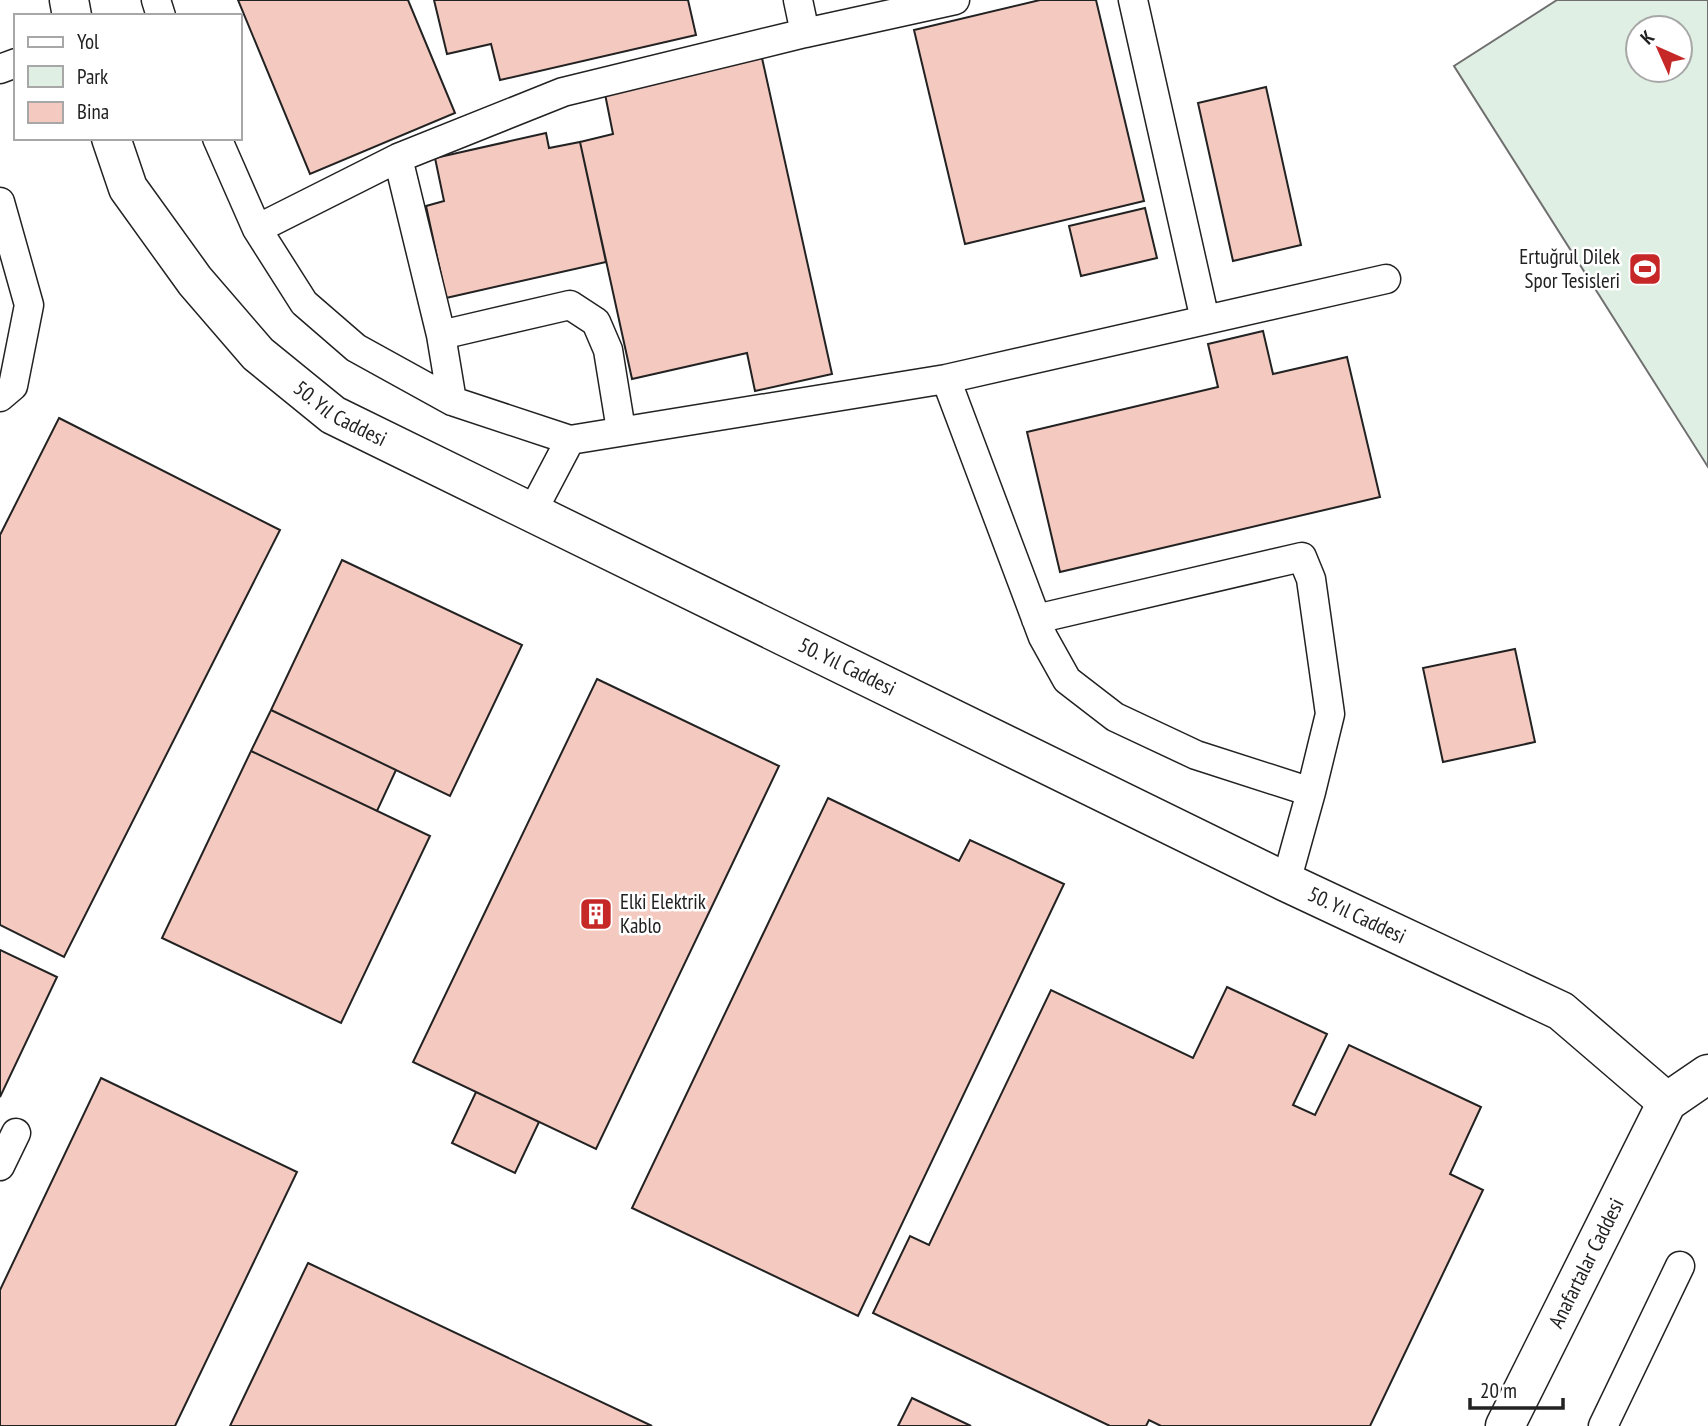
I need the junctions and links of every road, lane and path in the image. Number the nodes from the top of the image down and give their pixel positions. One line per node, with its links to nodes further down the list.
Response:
1 (798, 0): 4 (street)
2 (955, 0): 4 (street)
3 (1133, 0): 11 (street)
4 (805, 33): 7 (street)
5 (112, 140): 18 (street, 50. Yıl Caddesi)
6 (218, 140): 9 (street)
7 (398, 158): 9 (street); 12 (street)
8 (0, 202): 14 (street)
9 (257, 229): 15 (street)
10 (1386, 279): 11 (street)
11 (1205, 320): 13 (street)
12 (441, 335): 15 (street); 16 (street)
13 (946, 379): 16 (street); 19 (street)
14 (0, 397)
15 (452, 401): 17 (street)
16 (621, 430): 17 (street)
17 (570, 440): 18 (street)
18 (531, 514): 21 (street, 50. Yıl Caddesi)
19 (1035, 619): 20 (street); 20 (street)
20 (1311, 792): 21 (street)
21 (1286, 882): 23 (street, 50. Yıl Caddesi)
22 (1708, 1074): 23 (street)
23 (1667, 1102): 27 (street, Anafartalar Caddesi)
24 (16, 1133): 25 (street)
25 (0, 1166)
26 (1680, 1266): 28 (street)
27 (1505, 1426)
28 (1603, 1426)

